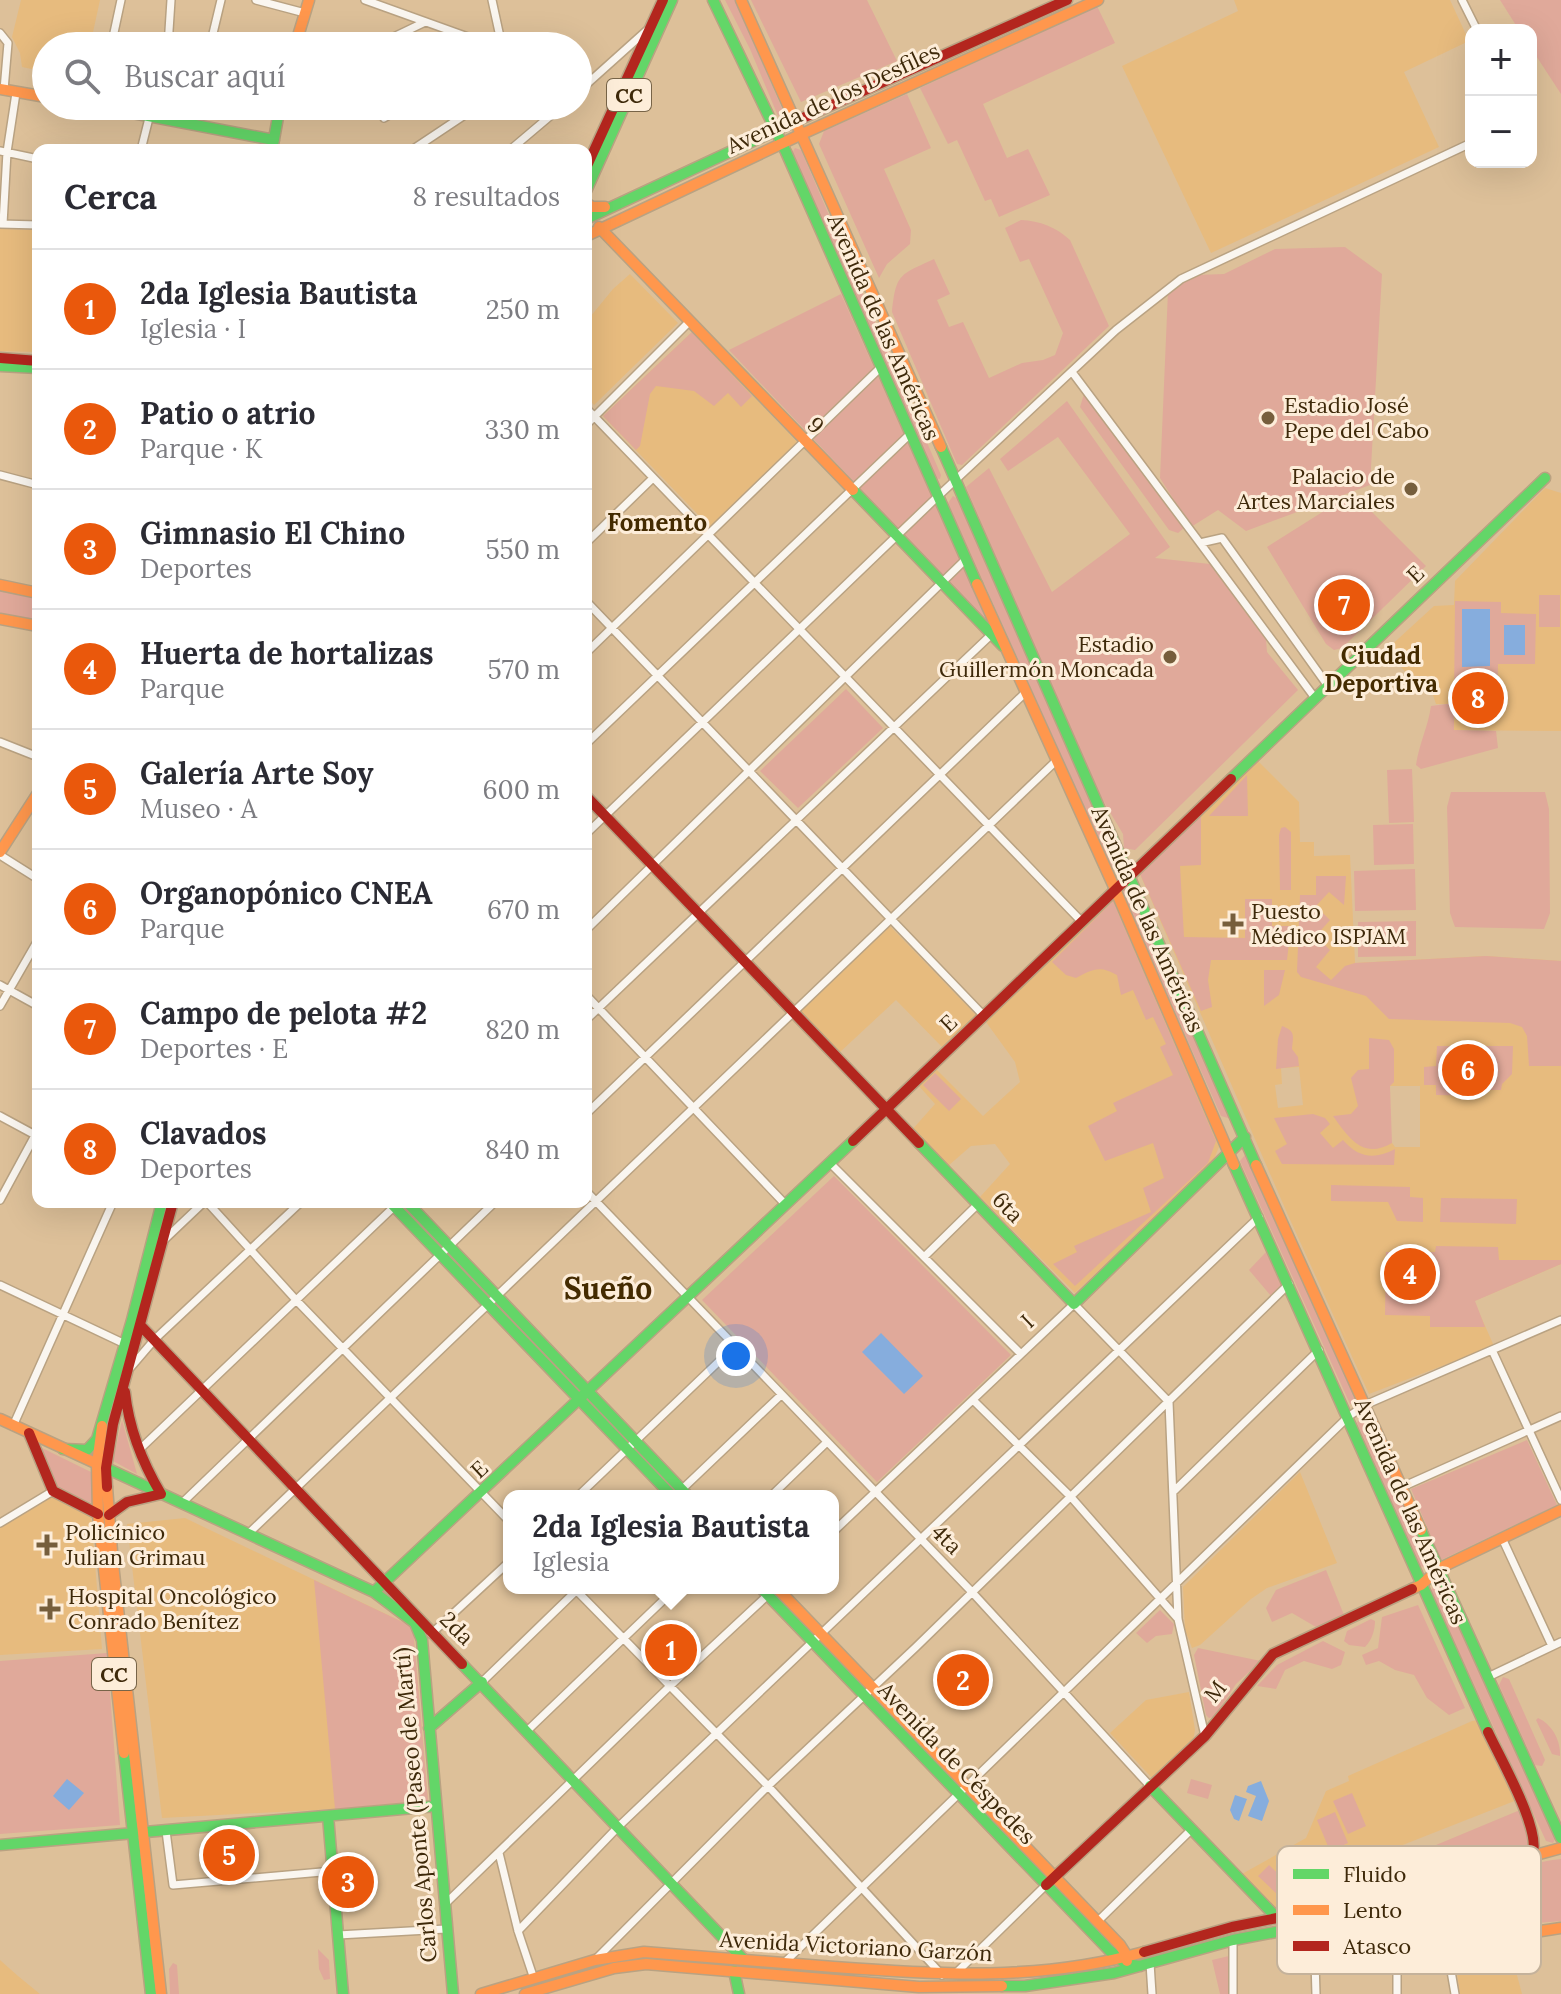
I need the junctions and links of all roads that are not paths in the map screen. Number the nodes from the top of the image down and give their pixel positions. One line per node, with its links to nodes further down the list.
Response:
1 (121, 0): 19 (street)
2 (171, 0): 20 (street)
3 (221, 0): 21 (street)
4 (256, 0): 15 (street)
5 (309, 0): 15 (main road)
6 (365, 0): 16 (street)
7 (492, 0): 25 (street)
8 (663, 0): 18 (main road, CC)
9 (672, 0): 51 (main road, CC)
10 (713, 0): 39 (main road, Avenida de las Américas)
11 (741, 0): 38 (main road, Avenida de las Américas)
12 (1067, 0): 27 (main road, Avenida de los Desfiles)
13 (1098, 0): 28 (main road, Avenida de los Desfiles)
14 (1462, 0): 17 (street)
15 (305, 13): 22 (main road)
16 (425, 22): 23 (street); 24 (street)
17 (1474, 24)
18 (650, 27): 29 (street); 49 (main road, CC)
19 (114, 32)
20 (170, 32)
21 (213, 32)
22 (299, 32)
23 (404, 32)
24 (453, 32)
25 (499, 32)
26 (0, 33): 30 (street)
27 (984, 36): 28 (main road); 38 (main road, Avenida de los Desfiles)
28 (989, 47): 40 (main road, Avenida de los Desfiles)
29 (592, 79)
30 (2, 90): 31 (main road)
31 (16, 93): 32 (main road); 48 (street)
32 (32, 95)
33 (149, 120): 42 (street)
34 (183, 120): 43 (main road)
35 (277, 120): 44 (main road)
36 (457, 120): 45 (street)
37 (545, 120): 46 (street)
38 (796, 121): 39 (main road, Avenida de los Desfiles); 40 (main road, Avenida de las Américas)
39 (775, 130): 41 (main road, Avenida de las Américas); 53 (main road, Avenida de los Desfiles)
40 (802, 134): 41 (main road, Avenida de los Desfiles); 73 (main road, Avenida de las Américas)
41 (782, 143): 57 (main road, Avenida de los Desfiles); 64 (main road, Avenida de las Américas)
42 (143, 144)
43 (269, 144)
44 (273, 144)
45 (421, 144)
46 (517, 144)
47 (1465, 146): 65 (street)
48 (4, 151): 50 (street); 55 (street)
49 (592, 155)
50 (32, 158)
51 (592, 178)
52 (592, 206): 53 (main road)
53 (609, 206): 54 (main road, Avenida de los Desfiles)
54 (592, 216)
55 (1, 224): 56 (street)
56 (32, 225)
57 (599, 227): 58 (main road, Avenida de los Desfiles); 59 (main road, 9)
58 (592, 232)
59 (689, 322): 67 (street); 69 (main road, 9)
60 (0, 358): 61 (main road)
61 (32, 361)
62 (0, 366): 63 (main road)
63 (32, 368)
64 (879, 369): 68 (main road, Avenida de las Américas); 69 (street)
65 (1072, 372): 73 (street); 80 (street)
66 (592, 415): 67 (street)
67 (594, 417): 71 (street)
68 (909, 435): 75 (street); 76 (main road, Avenida de las Américas)
69 (804, 442): 75 (main road, 9); 77 (street)
70 (0, 475): 74 (street)
71 (653, 478): 77 (street); 79 (street)
72 (1545, 478): 95 (main road, E)
73 (955, 480): 76 (street); 116 (main road, Avenida de las Américas)
74 (32, 483)
75 (852, 490): 78 (main road, 9); 82 (street)
76 (938, 496): 78 (street); 81 (main road, Avenida de las Américas)
77 (708, 535): 82 (street); 89 (street)
78 (897, 535): 83 (main road, 9); 90 (street)
79 (592, 537)
80 (1200, 543): 95 (street); 97 (street)
81 (966, 559): 83 (street); 91 (main road, Avenida de las Américas)
82 (754, 583): 90 (street); 93 (street)
83 (943, 584): 91 (main road, 9); 94 (street)
84 (0, 585): 85 (main road)
85 (32, 592)
86 (592, 608): 89 (street)
87 (0, 619): 88 (main road)
88 (32, 625)
89 (611, 629): 92 (street); 93 (street)
90 (799, 629): 94 (street); 98 (street)
91 (994, 631): 96 (main road, Avenida de las Américas); 99 (street)
92 (592, 647)
93 (657, 676): 98 (street); 100 (street)
94 (845, 677): 99 (street); 104 (street)
95 (1328, 686): 97 (main road, E)
96 (1025, 693): 103 (main road, Avenida de las Américas); 105 (street)
97 (1315, 698): 116 (main road, E)
98 (702, 723): 104 (street); 108 (street)
99 (893, 727): 105 (street); 109 (street)
100 (592, 738)
101 (0, 742): 102 (street)
102 (32, 755)
103 (1056, 761): 110 (street); 117 (main road, Avenida de las Américas)
104 (749, 772): 109 (street); 113 (street)
105 (940, 776): 110 (street); 114 (street)
106 (592, 802): 108 (main road, 6ta)
107 (32, 803): 112 (main road)
108 (606, 815): 111 (street); 113 (main road, 6ta)
109 (796, 820): 114 (street); 118 (street)
110 (988, 824): 119 (street); 120 (street)
111 (592, 828)
112 (0, 854): 115 (street)
113 (653, 866): 118 (main road, 6ta); 121 (street)
114 (844, 868): 119 (street); 123 (street)
115 (32, 875)
116 (1130, 875): 117 (main road, E); 139 (main road, Avenida de las Américas)
117 (1115, 889): 120 (main road, E); 141 (main road, Avenida de las Américas)
118 (700, 912): 123 (main road, 6ta); 129 (street)
119 (890, 918): 130 (street); 132 (street)
120 (1082, 922): 132 (main road, E)
121 (592, 924)
122 (32, 950): 125 (street)
123 (747, 961): 130 (main road, 6ta); 133 (street)
124 (0, 985): 125 (street)
125 (9, 990): 127 (street); 128 (street)
126 (592, 1002): 129 (street)
127 (32, 1003)
128 (0, 1006)
129 (598, 1009): 131 (street); 133 (street)
130 (792, 1010): 134 (street); 136 (main road, 6ta)
131 (592, 1014)
132 (984, 1016): 136 (main road, E)
133 (644, 1058): 134 (street); 135 (street)
134 (692, 1107): 145 (street); 147 (street)
135 (592, 1108)
136 (887, 1109): 142 (main road, E); 148 (main road, 6ta)
137 (0, 1116): 138 (street)
138 (32, 1132)
139 (1245, 1137): 141 (main road, I); 190 (main road, Avenida de las Américas)
140 (32, 1143): 144 (street)
141 (1229, 1154): 160 (main road, Avenida de las Américas); 171 (main road, I)
142 (830, 1163): 147 (main road, E); 165 (street)
143 (592, 1197): 145 (street, 4ta)
144 (0, 1200)
145 (595, 1200): 146 (street); 168 (street, 4ta)
146 (592, 1203)
147 (786, 1205): 168 (main road, E)
148 (977, 1205): 165 (street); 171 (main road, 6ta)
149 (110, 1208): 172 (street)
150 (159, 1208): 176 (main road, CC)
151 (171, 1208): 161 (main road, CC)
152 (199, 1208): 161 (street)
153 (211, 1208): 163 (street)
154 (295, 1208): 163 (street)
155 (390, 1208): 170 (street)
156 (399, 1208): 164 (main road)
157 (413, 1208): 162 (main road)
158 (489, 1208): 162 (street)
159 (587, 1208): 169 (street)
160 (1259, 1217): 166 (main road, Avenida de las Américas); 181 (street)
161 (162, 1242): 174 (main road, CC)
162 (449, 1246): 164 (street); 169 (main road)
163 (251, 1251): 170 (street); 175 (street)
164 (440, 1255): 169 (main road); 178 (street)
165 (924, 1257): 182 (street)
166 (1289, 1284): 179 (main road, Avenida de las Américas); 189 (street)
167 (0, 1285): 172 (street)
168 (689, 1298): 177 (street, 4ta); 187 (main road, E)
169 (492, 1299): 186 (street); 187 (main road)
170 (297, 1301): 178 (street); 184 (street)
171 (1074, 1304): 181 (street, 6ta); 182 (street, I)
172 (64, 1315): 176 (street); 194 (street)
173 (1561, 1320): 180 (street)
174 (141, 1326): 175 (main road, 2da); 183 (main road, CC)
175 (155, 1339): 183 (street); 184 (main road, 2da)
176 (125, 1344): 195 (main road, CC)
177 (735, 1346): 185 (street, 4ta); 200 (street)
178 (343, 1348): 186 (street); 198 (street)
179 (1319, 1350): 192 (main road, Avenida de las Américas); 213 (street)
180 (1492, 1350): 190 (street); 196 (street)
181 (1118, 1351): 189 (street, 6ta); 201 (street)
182 (1021, 1354): 188 (street, I)
183 (125, 1375): 203 (main road); 204 (main road, CC)
184 (202, 1391): 198 (main road, 2da); 203 (street)
185 (781, 1395): 199 (street, 4ta); 209 (street)
186 (390, 1397): 205 (street); 214 (street)
187 (584, 1398): 200 (main road); 214 (main road, E)
188 (973, 1400): 201 (street); 212 (street, I)
189 (1169, 1402): 213 (street); 216 (street)
190 (1365, 1405): 192 (street); 206 (main road, Avenida de las Américas)
191 (1561, 1416): 196 (street)
192 (1348, 1417): 230 (street); 231 (main road, Avenida de las Américas)
193 (0, 1419): 194 (main road, Carlos Aponte (Paseo de Martí))
194 (13, 1426): 197 (main road, Carlos Aponte (Paseo de Martí))
195 (102, 1426): 202 (main road); 204 (main road, CC)
196 (1529, 1430): 206 (street); 217 (street)
197 (29, 1433): 202 (main road, Carlos Aponte (Paseo de Martí)); 211 (main road)
198 (249, 1439): 205 (main road, 2da); 218 (street)
199 (827, 1442): 210 (street); 212 (street, 4ta)
200 (631, 1445): 207 (street); 208 (main road)
201 (1018, 1445): 216 (street); 226 (street)
202 (63, 1449): 204 (main road, Carlos Aponte (Paseo de Martí))
203 (139, 1450): 215 (main road)
204 (101, 1466): 215 (main road, Carlos Aponte (Paseo de Martí)); 220 (main road, CC)
205 (295, 1486): 224 (street); 229 (main road, 2da)
206 (1402, 1487): 228 (main road, Avenida de las Américas)
207 (584, 1490)
208 (675, 1490)
209 (683, 1490)
210 (777, 1490)
211 (53, 1491): 220 (main road); 222 (street)
212 (875, 1492): 223 (street, I); 226 (street, 4ta)
213 (1173, 1492): 230 (street)
214 (483, 1493): 221 (street); 229 (main road, E)
215 (161, 1494): 218 (main road, Carlos Aponte (Paseo de Martí)); 220 (main road)
216 (1071, 1497): 232 (street); 240 (street)
217 (1561, 1500)
218 (182, 1503): 224 (main road, Carlos Aponte (Paseo de Martí))
219 (1561, 1510): 225 (main road, M)
220 (104, 1515): 266 (main road, CC)
221 (503, 1515)
222 (0, 1523)
223 (839, 1526)
224 (248, 1534): 233 (main road, Carlos Aponte (Paseo de Martí))
225 (1502, 1538): 228 (main road, M); 247 (street)
226 (920, 1541): 232 (street, 4ta); 244 (street)
227 (503, 1568): 242 (street)
228 (1440, 1568): 231 (main road, M); 248 (main road, Avenida de las Américas)
229 (387, 1583): 233 (main road, E); 239 (main road, 2da)
230 (1175, 1584): 240 (street); 241 (street)
231 (1421, 1585): 256 (main road, M); 269 (main road, Avenida de las Américas)
232 (971, 1591): 251 (street); 252 (street, 4ta)
233 (374, 1592): 239 (main road); 245 (main road, Carlos Aponte (Paseo de Martí))
234 (571, 1594): 249 (street)
235 (581, 1594): 243 (street)
236 (670, 1594): 243 (street)
237 (766, 1594): 250 (street)
238 (774, 1594): 244 (main road, Avenida de Céspedes)
239 (400, 1599): 242 (main road, 2da)
240 (1159, 1600): 241 (street); 252 (street)
241 (1178, 1619): 256 (street)
242 (434, 1632): 245 (street); 249 (main road, 2da)
243 (624, 1638): 250 (street); 254 (street)
244 (817, 1638): 251 (main road, Avenida de Céspedes); 255 (street)
245 (422, 1640): 253 (main road, Carlos Aponte (Paseo de Martí))
246 (1561, 1642): 247 (street)
247 (1552, 1646): 248 (street)
248 (1488, 1677): 267 (main road, Avenida de las Américas)
249 (482, 1682): 253 (main road); 254 (main road, 2da)
250 (670, 1686): 255 (street); 257 (street)
251 (869, 1691): 258 (street); 260 (main road, Avenida de Céspedes)
252 (1065, 1691): 259 (street, 4ta); 260 (street)
253 (429, 1728): 261 (main road, Carlos Aponte (Paseo de Martí))
254 (528, 1730): 257 (main road, 2da)
255 (717, 1735): 258 (street); 263 (street)
256 (1205, 1736): 259 (main road, M)
257 (573, 1780): 263 (main road, 2da); 271 (street)
258 (768, 1786): 275 (street); 276 (street)
259 (1150, 1786): 264 (main road, 4ta); 274 (main road, M)
260 (963, 1791): 274 (main road, Avenida de Céspedes); 276 (street)
261 (436, 1806): 262 (main road); 277 (main road, Carlos Aponte (Paseo de Martí))
262 (328, 1816): 265 (main road); 273 (main road)
263 (618, 1827): 275 (main road, 2da); 281 (street)
264 (1191, 1830): 278 (main road, 4ta); 279 (street)
265 (166, 1831): 266 (main road); 273 (street)
266 (137, 1833): 268 (main road); 301 (main road, CC); 302 (main road, CC)
267 (1561, 1838)
268 (0, 1845)
269 (1536, 1846)
270 (1561, 1848): 272 (main road, Avenida Victoriano Garzón)
271 (499, 1853): 277 (street); 281 (street)
272 (1541, 1854)
273 (333, 1871): 283 (main road)
274 (1050, 1881): 279 (main road, Avenida de Céspedes); 285 (main road, Avenida de Céspedes); 295 (street, M)
275 (672, 1883): 286 (street); 287 (main road, 2da)
276 (862, 1885): 288 (street); 294 (street)
277 (444, 1906): 280 (main road, Carlos Aponte (Paseo de Martí))
278 (1277, 1918): 285 (main road, Avenida Victoriano Garzón)
279 (1097, 1922): 285 (main road, Avenida de Céspedes)
280 (446, 1929): 283 (street); 304 (main road, Carlos Aponte (Paseo de Martí))
281 (518, 1931): 296 (street)
282 (1277, 1932): 284 (main road, Avenida Victoriano Garzón)
283 (338, 1935): 303 (main road)
284 (1233, 1940): 289 (main road, Avenida Victoriano Garzón); 309 (street)
285 (1127, 1958): 289 (main road, Avenida de Céspedes); 291 (main road); 295 (main road, Avenida Victoriano Garzón)
286 (595, 1960): 287 (main road, Avenida Victoriano Garzón); 296 (main road, Avenida Victoriano Garzón); 297 (main road)
287 (744, 1960): 288 (main road, Avenida Victoriano Garzón)
288 (783, 1964): 290 (main road); 294 (main road, Avenida Victoriano Garzón)
289 (1145, 1964): 291 (main road, Avenida Victoriano Garzón); 308 (street)
290 (734, 1971): 297 (main road, Avenida Victoriano Garzón); 298 (main road, Avenida Victoriano Garzón); 307 (main road)
291 (1114, 1973): 299 (main road, Avenida Victoriano Garzón)
292 (1315, 1974): 310 (street)
293 (1450, 1974): 311 (street)
294 (942, 1975): 295 (main road, Avenida Victoriano Garzón)
295 (955, 1975)
296 (534, 1979): 305 (main road, Avenida Victoriano Garzón)
297 (554, 1986): 300 (main road, Avenida Victoriano Garzón)
298 (918, 1990): 299 (main road, Avenida Victoriano Garzón)
299 (1025, 1990)
300 (540, 1992): 306 (main road, Avenida Victoriano Garzón)
301 (151, 1994)
302 (161, 1994)
303 (343, 1994)
304 (453, 1994)
305 (481, 1994)
306 (525, 1994)
307 (739, 1994)
308 (1152, 1994)
309 (1233, 1994)
310 (1316, 1994)
311 (1455, 1994)

